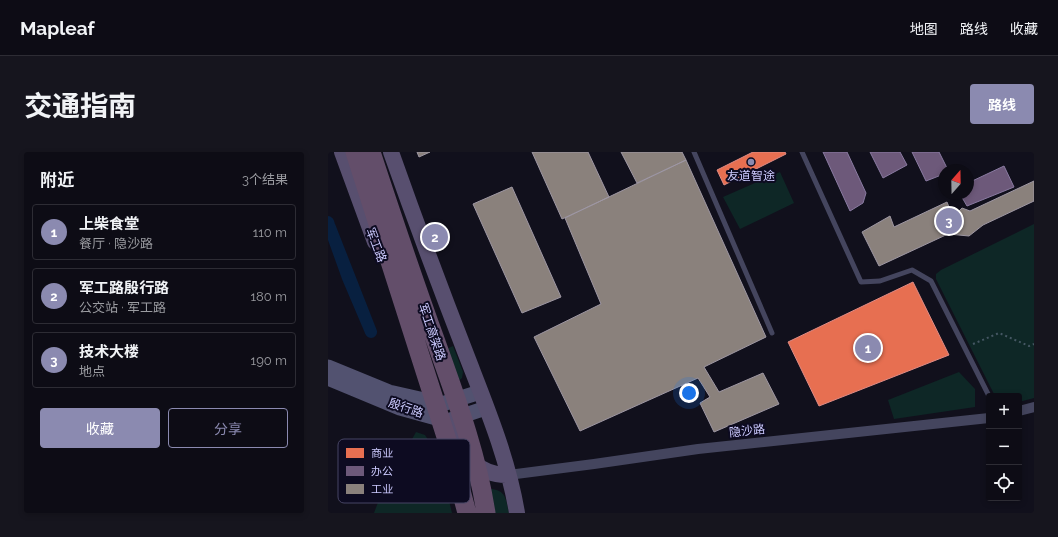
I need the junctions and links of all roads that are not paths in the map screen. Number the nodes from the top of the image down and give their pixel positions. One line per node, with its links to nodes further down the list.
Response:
1 (342, 152): 9 (main road, 军工路)
2 (355, 152): 20 (highway, 军工高架路, bridge)
3 (371, 152): 23 (highway, 军工高架路, bridge)
4 (391, 152): 7 (main road)
5 (694, 152): 8 (lane)
6 (802, 152): 13 (lane)
7 (453, 319): 9 (main road); 12 (main road)
8 (772, 333)
9 (414, 338): 14 (main road, 军工路)
10 (328, 367): 14 (main road, 殷行路)
11 (328, 378): 19 (main road, 殷行路)
12 (480, 392): 14 (main road, 殷行路); 16 (main road)
13 (987, 393)
14 (442, 404): 19 (main road, 军工路)
15 (1034, 407): 17 (street)
16 (486, 408): 19 (main road); 26 (main road)
17 (1022, 410)
18 (986, 418): 26 (street, 隐沙路)
19 (447, 421): 21 (main road, 军工路); 22 (main road, 军工路)
20 (446, 439)
21 (453, 439)
22 (457, 439)
23 (470, 439)
24 (470, 440): 31 (highway, 军工高架路, bridge)
25 (470, 459): 26 (main road, 军工路)
26 (508, 475): 32 (main road)
27 (470, 494): 30 (main road, 军工路)
28 (464, 503): 29 (highway, 军工高架路, bridge)
29 (467, 513)
30 (476, 513)
31 (486, 513)
32 (517, 513)

